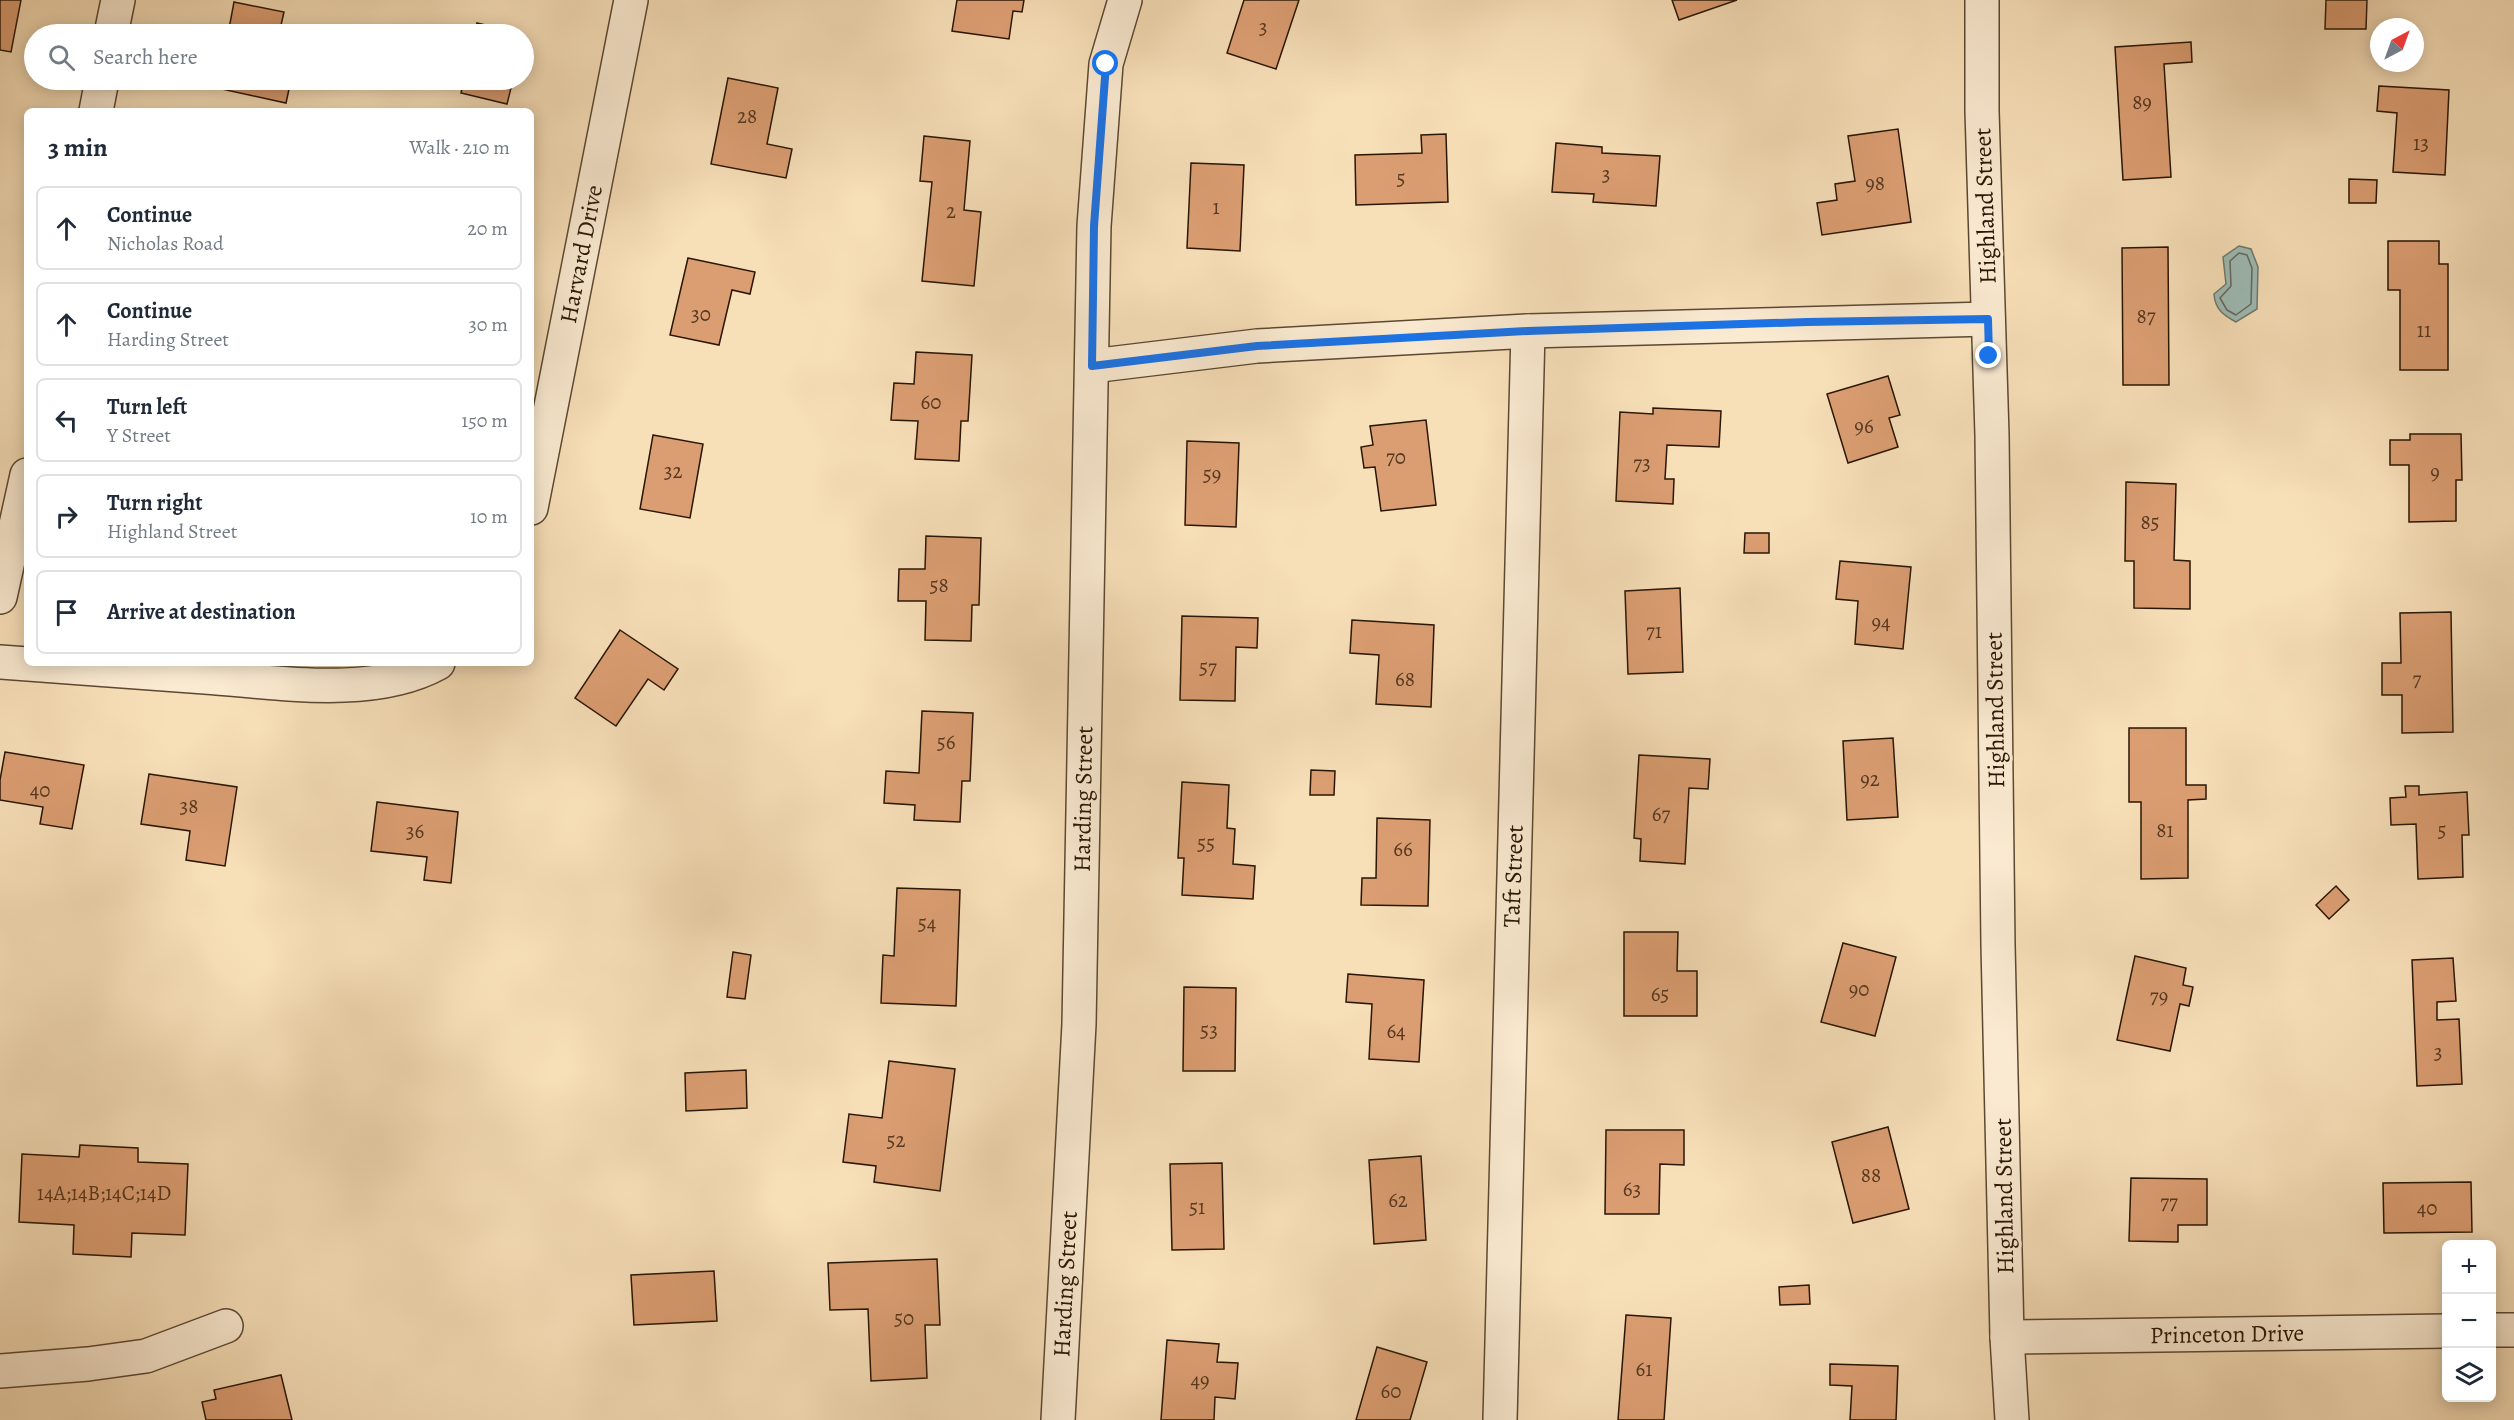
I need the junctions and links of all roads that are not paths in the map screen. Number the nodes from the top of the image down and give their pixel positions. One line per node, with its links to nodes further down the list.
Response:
1 (118, 0): 5 (street)
2 (631, 0): 12 (street, Harvard Drive)
3 (1125, 0): 10 (street, Harding Street)
4 (1982, 0): 8 (street, Highland Street)
5 (113, 24)
6 (100, 90): 7 (street)
7 (97, 108)
8 (1988, 319): 9 (street); 22 (street, Highland Street)
9 (1528, 331): 10 (street); 25 (street, Taft Street)
10 (1092, 366): 24 (street, Harding Street)
11 (24, 489): 13 (street)
12 (534, 492)
13 (0, 597)
14 (0, 662): 15 (street)
15 (24, 664)
16 (55, 666): 17 (street)
17 (433, 666)
18 (226, 1326): 23 (street)
19 (2496, 1330): 20 (street)
20 (2514, 1330)
21 (2442, 1331): 22 (street, Princeton Drive)
22 (2007, 1337): 26 (street, Highland Street)
23 (0, 1371)
24 (1058, 1420)
25 (1500, 1420)
26 (2012, 1420)

